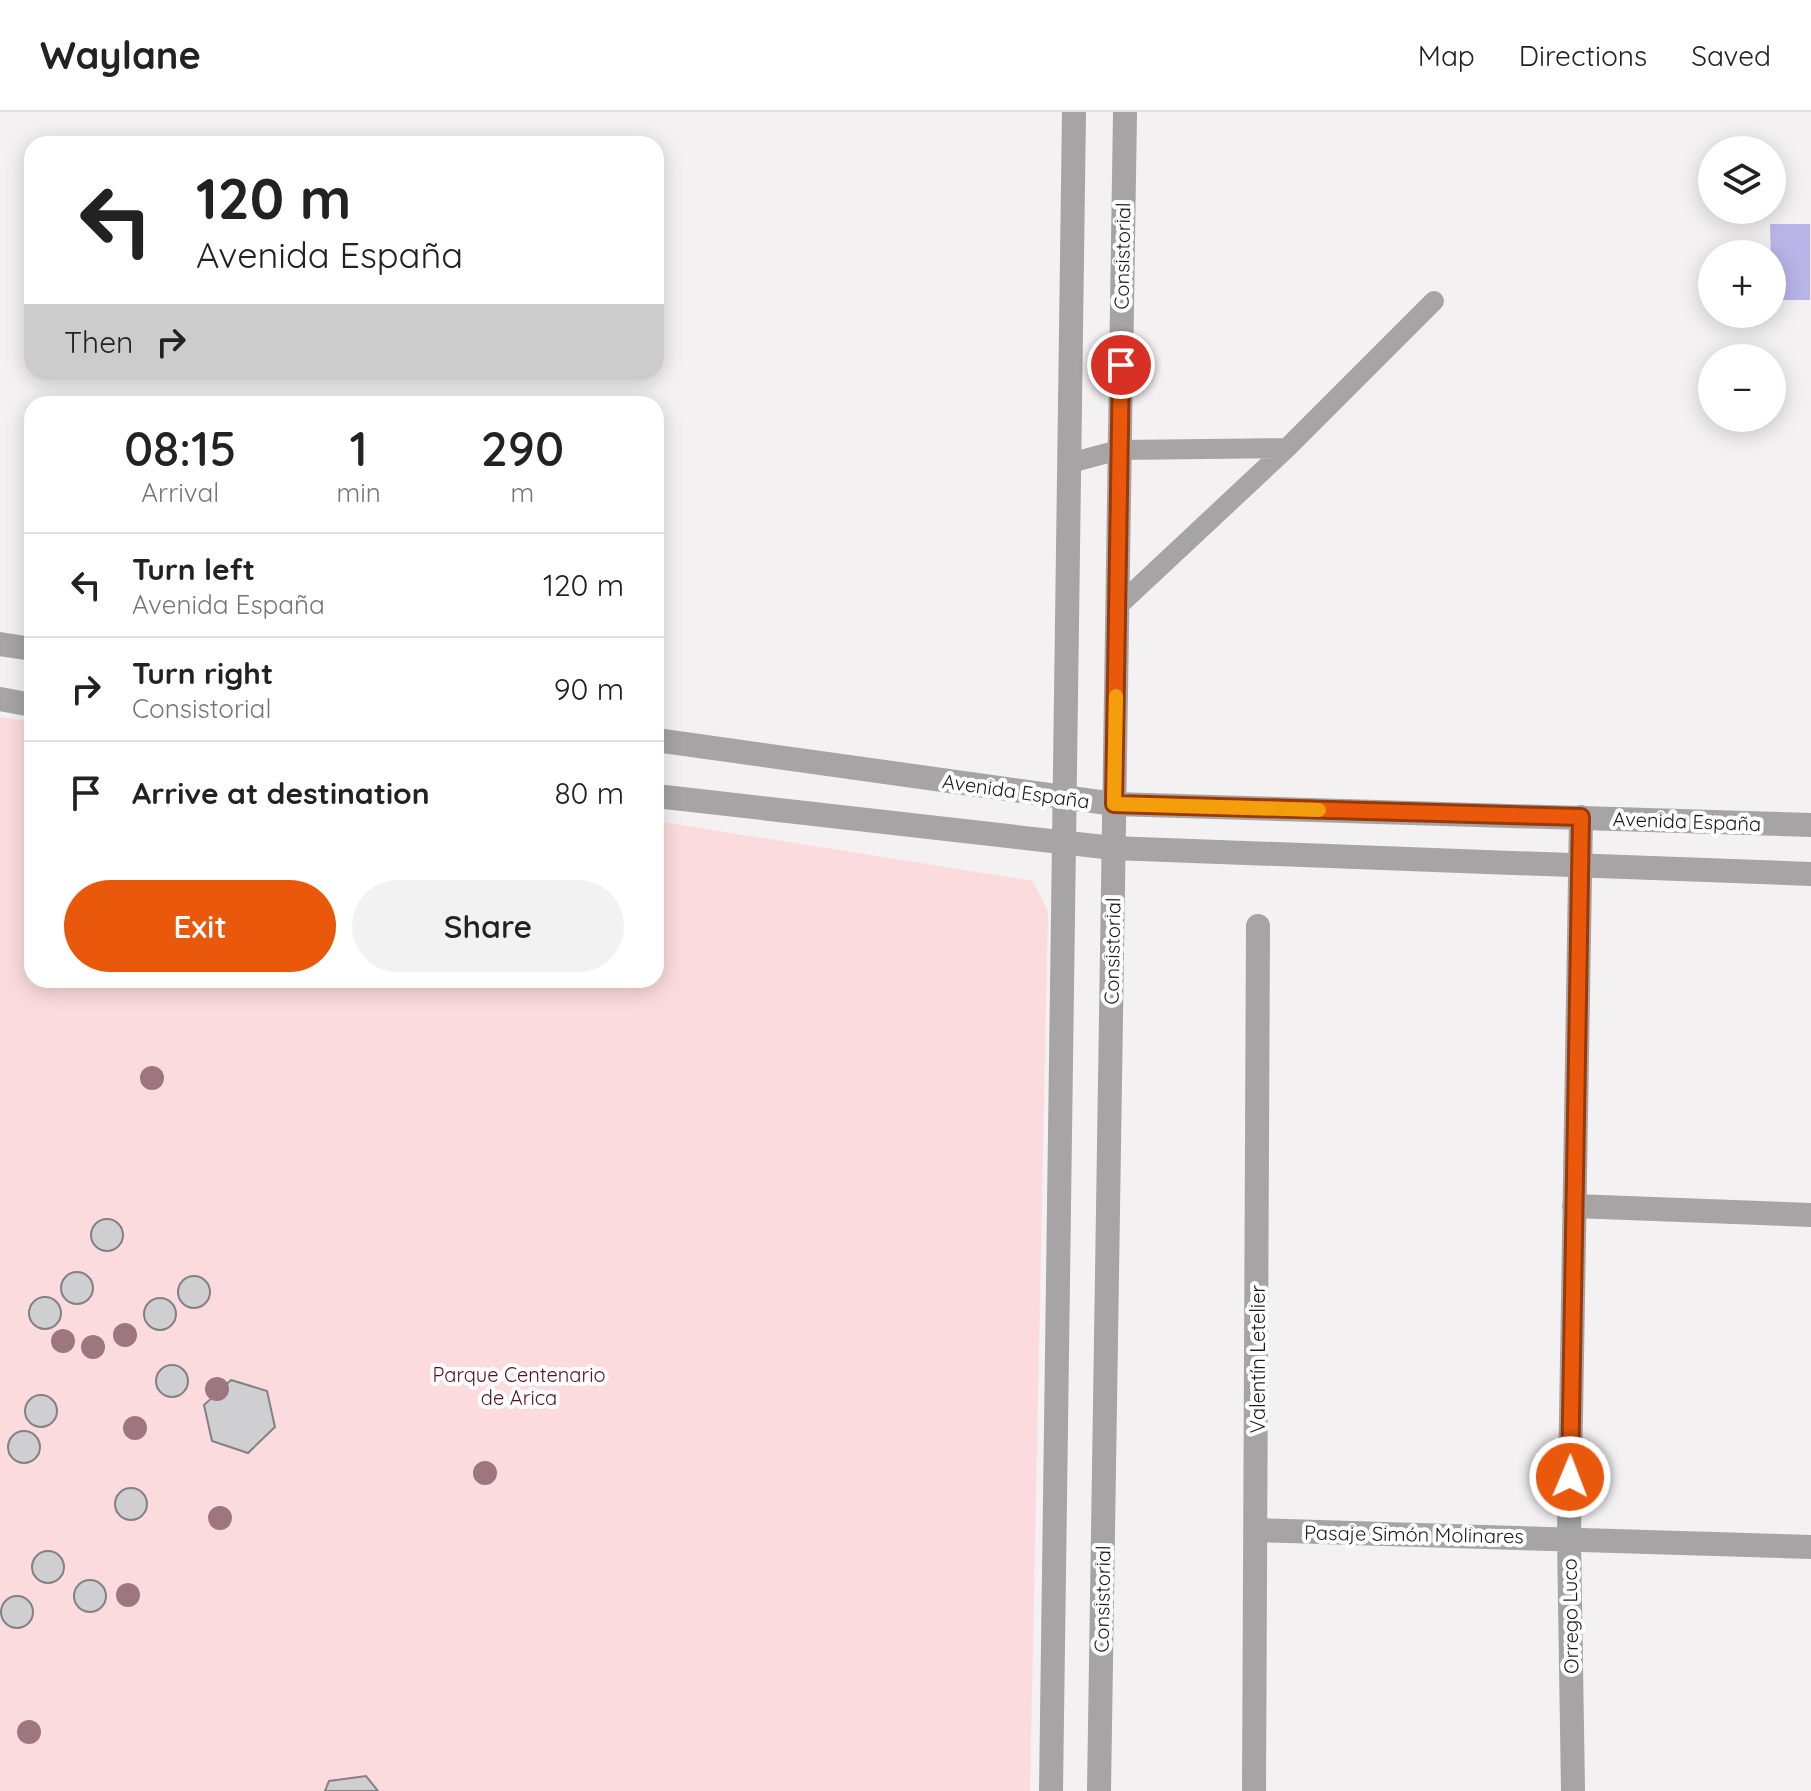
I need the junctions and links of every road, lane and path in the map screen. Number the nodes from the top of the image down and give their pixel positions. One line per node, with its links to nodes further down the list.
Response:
1 (1074, 112): 6 (street)
2 (1125, 112): 5 (street, Consistorial)
3 (1434, 301): 4 (lane)
4 (1287, 448): 5 (lane); 7 (lane)
5 (1119, 450): 6 (lane); 7 (street, Consistorial)
6 (1070, 463): 14 (street)
7 (1117, 607): 15 (street, Consistorial)
8 (0, 644): 9 (street)
9 (24, 648)
10 (0, 699): 11 (street)
11 (24, 704)
12 (664, 741): 14 (street, Avenida España)
13 (664, 797): 18 (street)
14 (1064, 800): 15 (street, Avenida España); 18 (street)
15 (1114, 804): 16 (street, Avenida España); 19 (street, Consistorial)
16 (1581, 817): 17 (street, Avenida España); 20 (street, Orrego Luco)
17 (1811, 825)
18 (1064, 842): 19 (street); 28 (street)
19 (1113, 848): 20 (street); 29 (street, Consistorial)
20 (1579, 867): 21 (street); 23 (street, Orrego Luco)
21 (1811, 874)
22 (1258, 926): 25 (street, Valentín Letelier)
23 (1574, 1206): 24 (street); 26 (street, Orrego Luco)
24 (1811, 1215)
25 (1256, 1530): 26 (street, Pasaje Simón Molinares); 30 (street, Valentín Letelier)
26 (1569, 1538): 27 (street, Pasaje Simón Molinares); 31 (street, Orrego Luco)
27 (1811, 1547)
28 (1051, 1791)
29 (1099, 1791)
30 (1254, 1791)
31 (1573, 1791)

